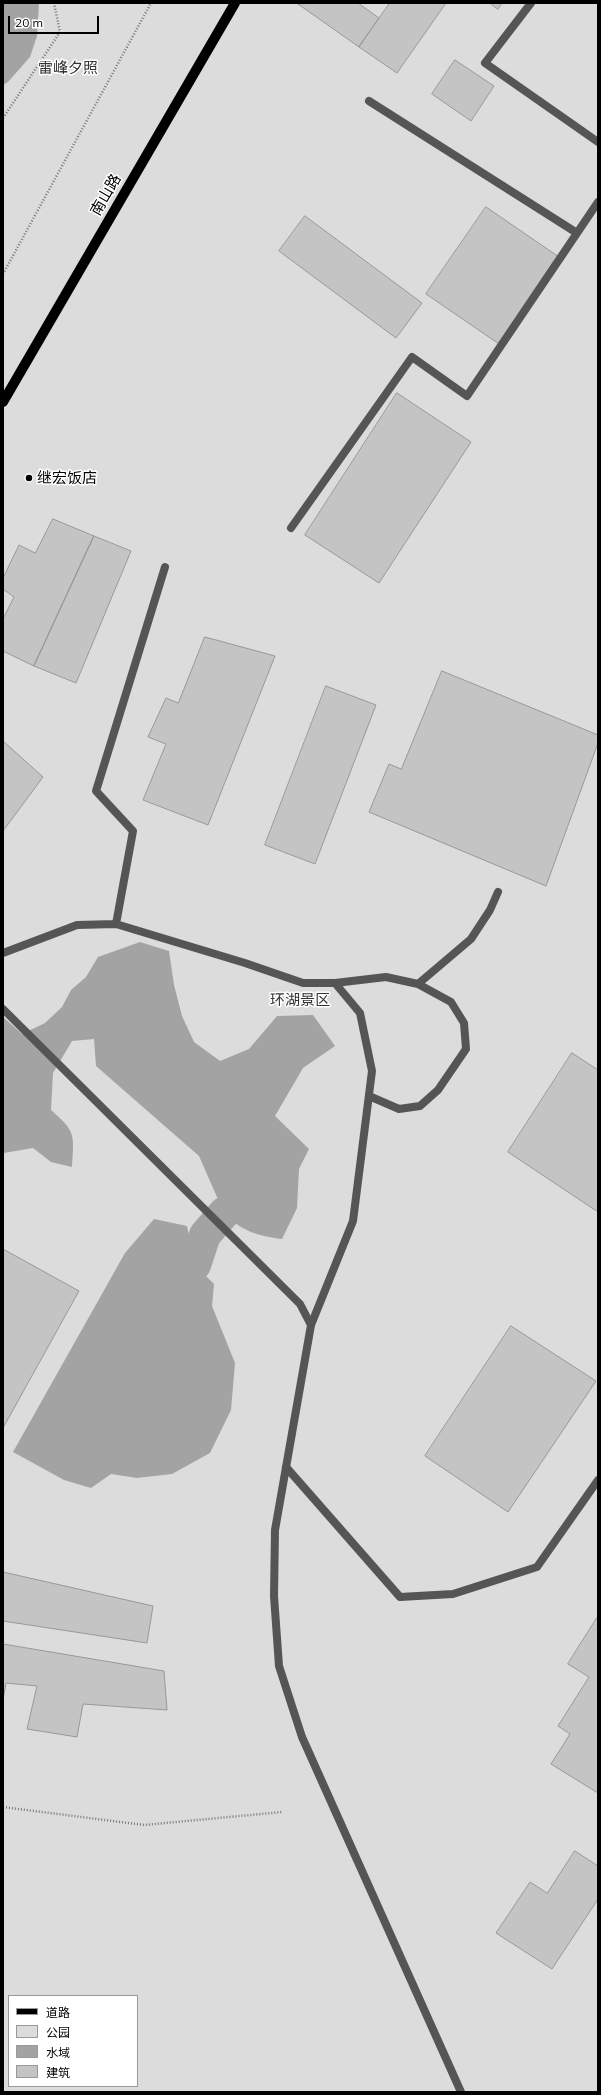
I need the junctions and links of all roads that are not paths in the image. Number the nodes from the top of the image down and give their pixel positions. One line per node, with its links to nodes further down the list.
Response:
1 (235, 3): 7 (main road, 南山路)
2 (531, 3): 4 (street)
3 (369, 101): 6 (street)
4 (598, 142)
5 (598, 202): 6 (street)
6 (577, 233): 8 (street)
7 (3, 402)
8 (291, 528)
9 (165, 567): 11 (street)
10 (498, 892): 14 (street)
11 (116, 924): 12 (street); 13 (street)
12 (3, 953)
13 (335, 983): 14 (street); 16 (street)
14 (418, 984): 16 (street)
15 (3, 1009): 17 (street)
16 (369, 1096): 17 (street)
17 (311, 1325): 18 (street)
18 (286, 1467): 19 (street); 20 (street)
19 (598, 1480)
20 (461, 2092)

